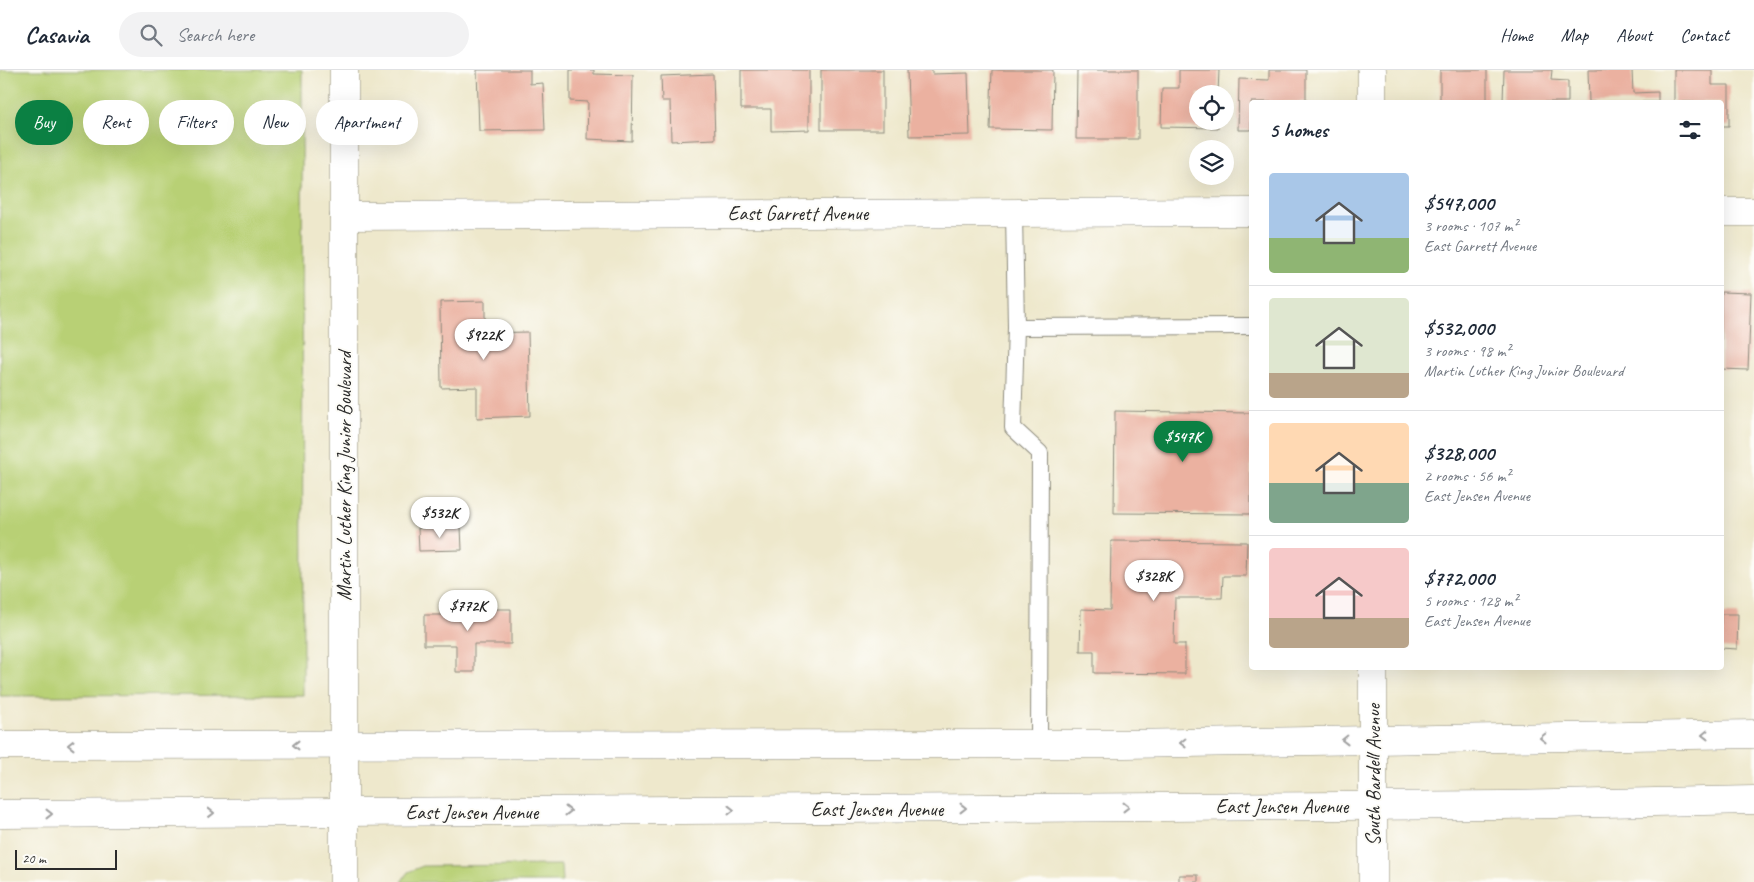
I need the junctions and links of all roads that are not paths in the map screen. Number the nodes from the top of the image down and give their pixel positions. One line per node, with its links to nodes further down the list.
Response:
1 (344, 70): 8 (main road, Martin Luther King Junior Boulevard)
2 (1372, 70): 3 (main road)
3 (1372, 100)
4 (1014, 212): 5 (main road, East Garrett Avenue); 8 (main road, East Garrett Avenue); 10 (lane)
5 (1249, 212)
6 (1724, 212): 7 (main road)
7 (1754, 212)
8 (344, 216): 16 (main road, Martin Luther King Junior Boulevard)
9 (1249, 326): 10 (lane)
10 (1016, 327): 15 (lane)
11 (1373, 670): 13 (main road, South Bardell Avenue)
12 (1754, 734): 13 (main road, one-way to 13)
13 (1373, 740): 15 (main road, one-way to 15); 18 (main road, South Bardell Avenue)
14 (0, 744): 16 (main road, one-way to 14)
15 (1039, 744): 16 (main road)
16 (344, 746): 19 (main road, Martin Luther King Junior Boulevard)
17 (1754, 800): 18 (main road, East Jensen Avenue)
18 (1373, 805): 19 (main road, East Jensen Avenue, one-way to 18); 22 (main road, South Bardell Avenue)
19 (344, 813): 20 (main road, East Jensen Avenue, one-way to 19); 21 (main road, Martin Luther King Junior Boulevard)
20 (0, 814)
21 (344, 882)
22 (1373, 882)

